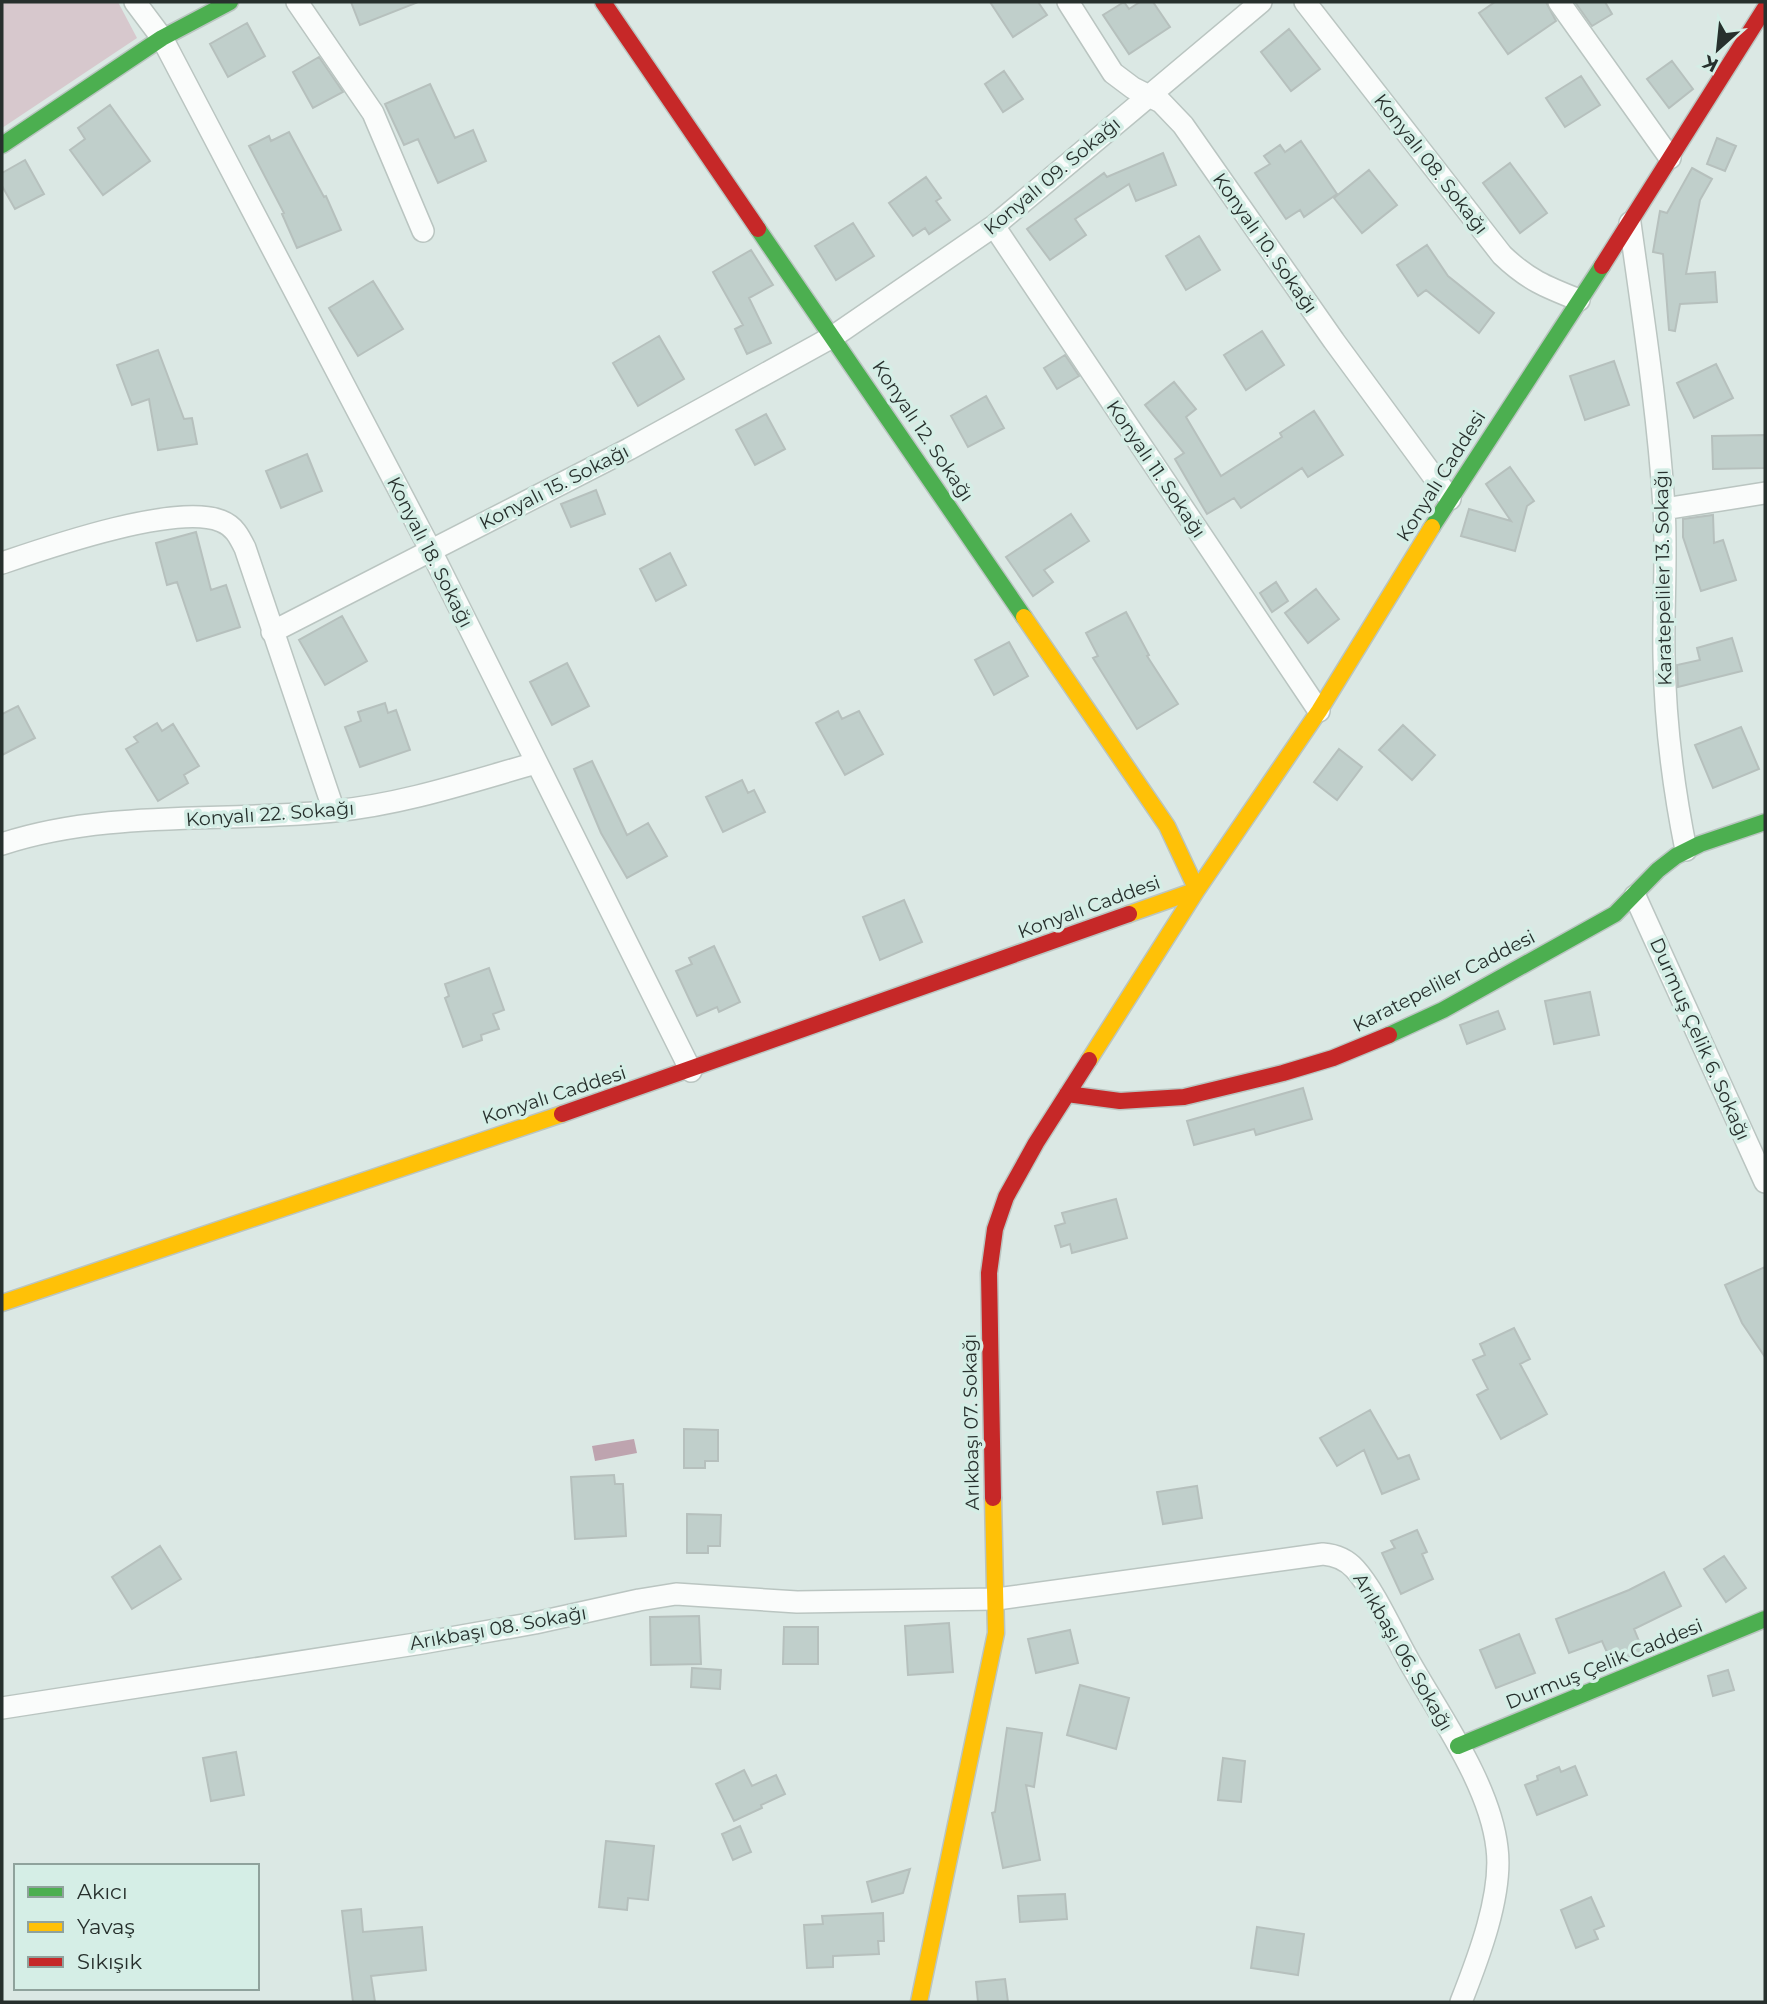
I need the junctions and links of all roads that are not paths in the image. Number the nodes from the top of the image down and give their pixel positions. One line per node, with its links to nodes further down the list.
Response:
1 (135, 2): 10 (street, Konyalı 18. Sokağı)
2 (230, 2): 10 (street)
3 (297, 2): 16 (street)
4 (603, 2): 18 (street, Konyalı 12. Sokağı)
5 (1068, 2): 11 (street, Konyalı 10. Sokağı)
6 (1261, 2): 11 (street, Konyalı 09. Sokağı)
7 (1305, 2): 17 (street, Konyalı 08. Sokağı)
8 (1559, 2): 13 (street)
9 (1765, 8): 13 (street, Konyalı Caddesi)
10 (162, 38): 12 (street); 22 (street, Konyalı 18. Sokağı)
11 (1149, 96): 15 (street, Konyalı 09. Sokağı); 20 (street, Konyalı 10. Sokağı)
12 (2, 145)
13 (1670, 158): 14 (street, Konyalı Caddesi)
14 (1630, 223): 17 (street, Konyalı Caddesi); 21 (street, Karatepeliler 13. Sokağı)
15 (994, 226): 18 (street, Konyalı 09. Sokağı); 25 (street, Konyalı 11. Sokağı)
16 (423, 231)
17 (1579, 300): 20 (street, Konyalı Caddesi)
18 (834, 337): 22 (street, Konyalı 15. Sokağı); 31 (street, Konyalı 12. Sokağı)
19 (1765, 493): 21 (street)
20 (1450, 499): 25 (street, Konyalı Caddesi)
21 (1664, 509): 30 (street, Karatepeliler 13. Sokağı)
22 (430, 549): 24 (street, Konyalı 15. Sokağı); 26 (street, Konyalı 18. Sokağı)
23 (2, 563): 24 (street)
24 (272, 632): 27 (street)
25 (1319, 711): 31 (street, Konyalı Caddesi)
26 (536, 763): 27 (street, Konyalı 22. Sokağı); 33 (street, Konyalı 18. Sokağı)
27 (334, 811): 29 (street, Konyalı 22. Sokağı)
28 (1765, 822): 30 (street, Karatepeliler Caddesi)
29 (2, 844)
30 (1686, 850): 32 (street, Karatepeliler Caddesi)
31 (1197, 890): 33 (street, Konyalı Caddesi); 34 (street, Arıkbaşı 07. Sokağı)
32 (1635, 896): 34 (street, Karatepeliler Caddesi); 35 (street, Durmuş Çelik 6. Sokağı)
33 (691, 1070): 36 (street, Konyalı Caddesi)
34 (1067, 1094): 37 (street, Arıkbaşı 07. Sokağı)
35 (1765, 1182)
36 (2, 1303)
37 (997, 1599): 39 (street, Arıkbaşı 08. Sokağı); 40 (street, Arıkbaşı 06. Sokağı); 41 (street, Arıkbaşı 07. Sokağı)
38 (1765, 1619): 40 (street, Durmuş Çelik Caddesi)
39 (2, 1708)
40 (1458, 1746): 42 (street, Arıkbaşı 06. Sokağı)
41 (919, 2002)
42 (1461, 2002)

